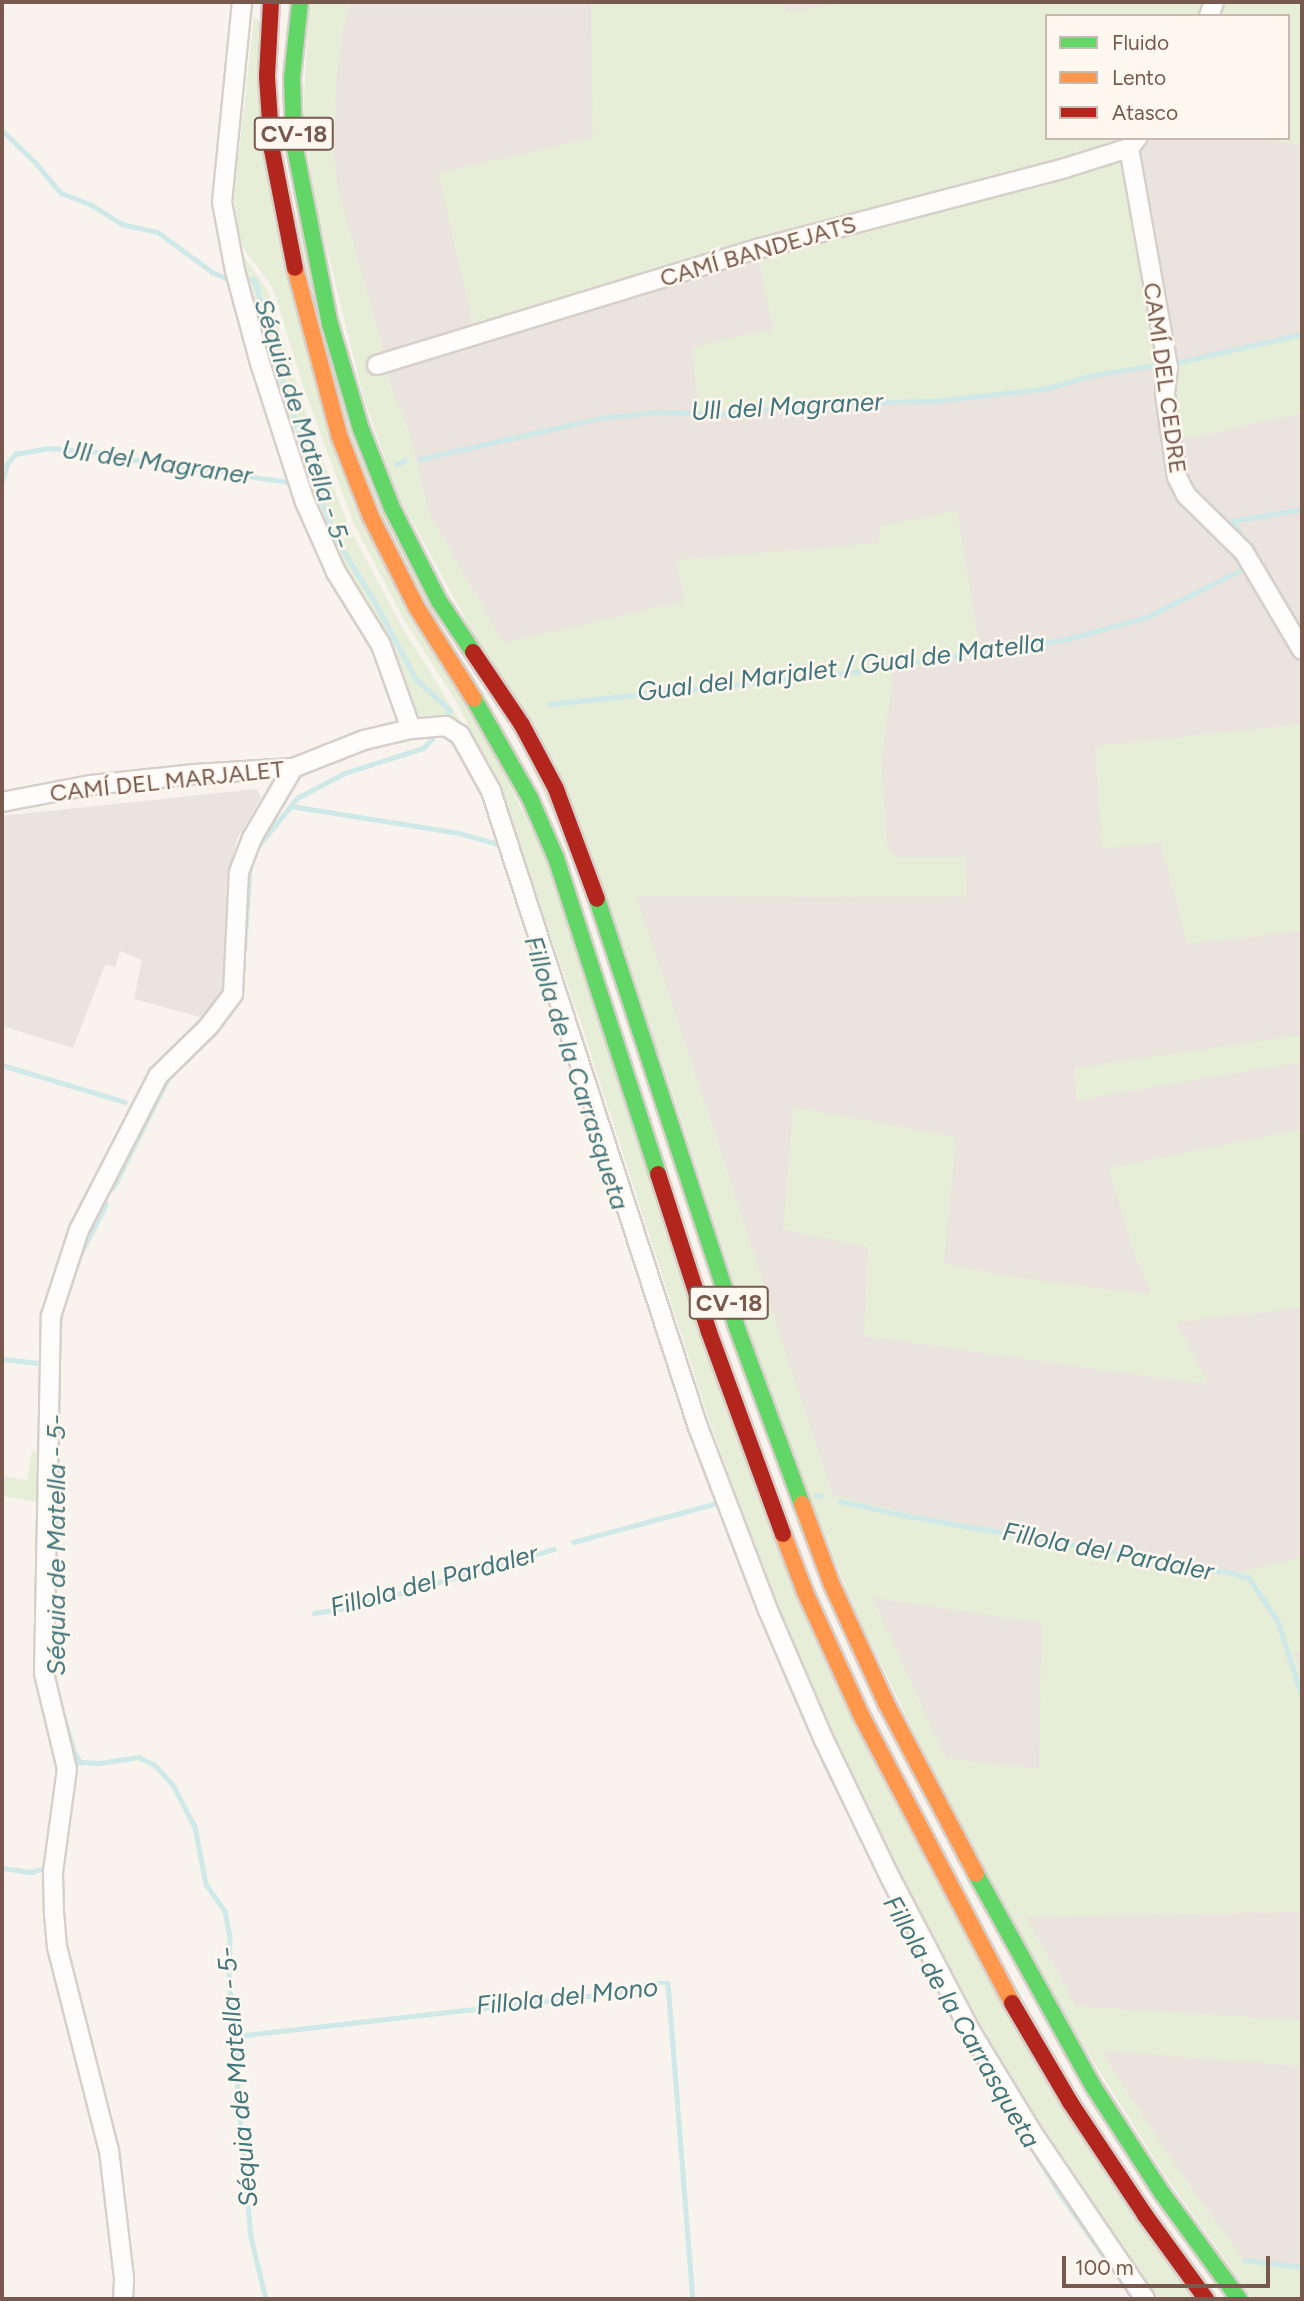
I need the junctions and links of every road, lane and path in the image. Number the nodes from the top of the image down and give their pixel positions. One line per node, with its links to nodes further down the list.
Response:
1 (242, 2): 7 (street)
2 (271, 2): 12 (main road, CV-18)
3 (300, 2): 13 (main road, CV-18)
4 (1133, 143): 5 (street, CAMÍ BANDEJATS); 6 (street, CAMÍ DEL CEDRE)
5 (377, 365)
6 (1302, 650)
7 (411, 729): 8 (street, CAMÍ DEL MARJALET); 11 (street, CAMÍ DEL MARJALET)
8 (293, 768): 9 (street, CAMÍ DEL MARJALET); 10 (street)
9 (2, 802)
10 (123, 2299)
11 (1145, 2299)
12 (1206, 2299)
13 (1239, 2299)

